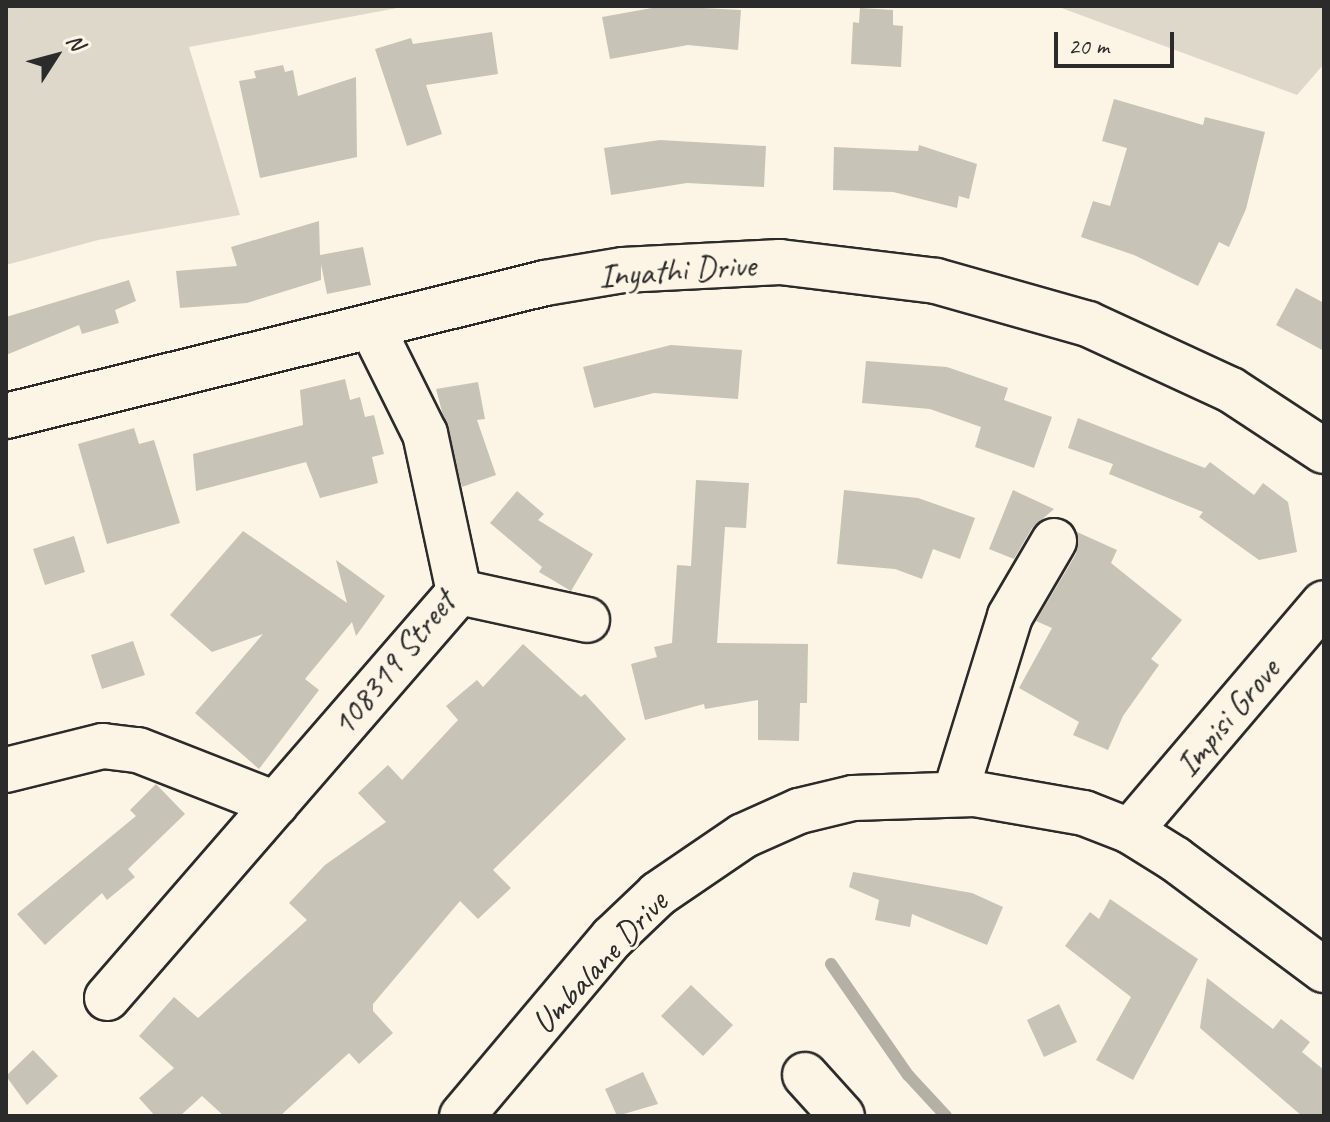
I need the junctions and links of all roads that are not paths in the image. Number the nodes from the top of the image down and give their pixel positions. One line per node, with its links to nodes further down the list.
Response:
1 (372, 327): 2 (street, Inyathi Drive); 3 (street, Inyathi Drive); 5 (street, 108319 Street)
2 (6, 416)
3 (1324, 451)
4 (1054, 541): 9 (street)
5 (459, 592): 7 (street); 10 (street, 108319 Street)
6 (1324, 603): 11 (street, Impisi Grove)
7 (587, 620)
8 (6, 770): 10 (street)
9 (955, 794): 11 (street, Umbalane Drive); 15 (street, Umbalane Drive)
10 (276, 804): 13 (street, 108319 Street)
11 (1130, 831): 12 (street, Umbalane Drive)
12 (1324, 970)
13 (107, 998)
14 (805, 1075): 16 (street)
15 (462, 1116)
16 (842, 1116)

